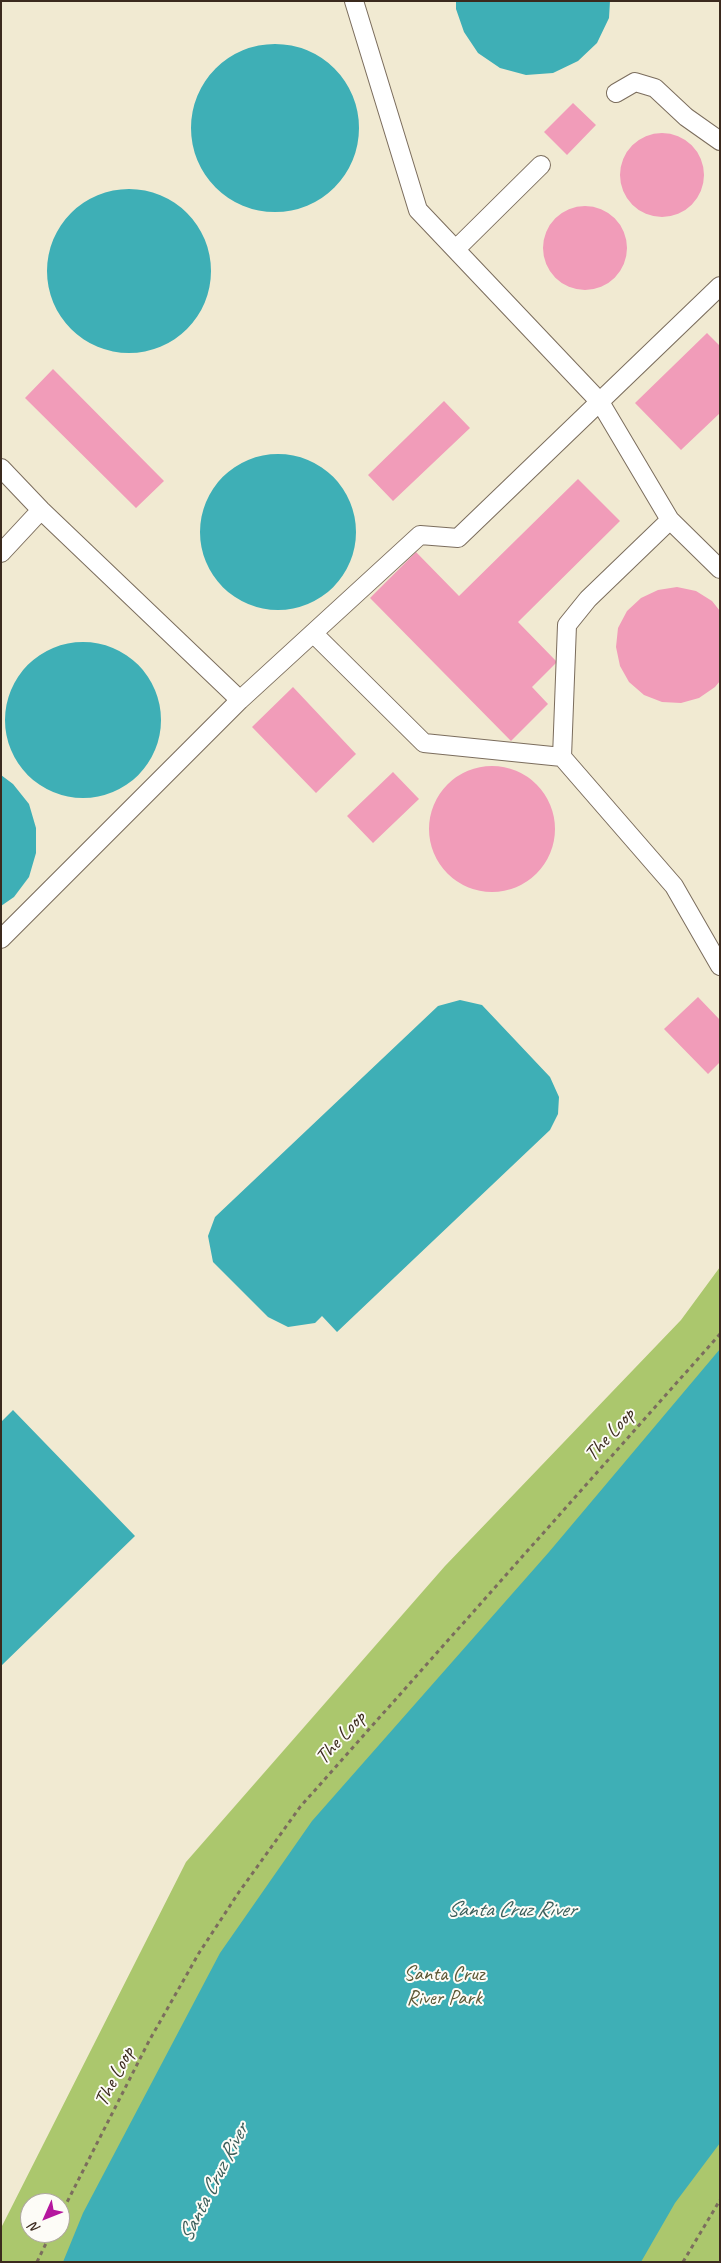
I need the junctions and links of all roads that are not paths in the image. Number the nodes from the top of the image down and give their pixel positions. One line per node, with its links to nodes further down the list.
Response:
1 (354, 1): 5 (lane)
2 (616, 93): 3 (lane)
3 (720, 141)
4 (542, 165): 5 (lane)
5 (456, 249): 7 (lane)
6 (720, 286): 7 (lane)
7 (600, 402): 10 (lane); 13 (lane)
8 (1, 468): 9 (lane)
9 (41, 510): 11 (lane); 14 (lane)
10 (670, 520): 12 (lane); 15 (lane)
11 (1, 554)
12 (720, 569)
13 (313, 633): 14 (lane); 15 (lane)
14 (240, 700): 16 (lane)
15 (562, 757): 17 (lane)
16 (1, 939)
17 (720, 966)

